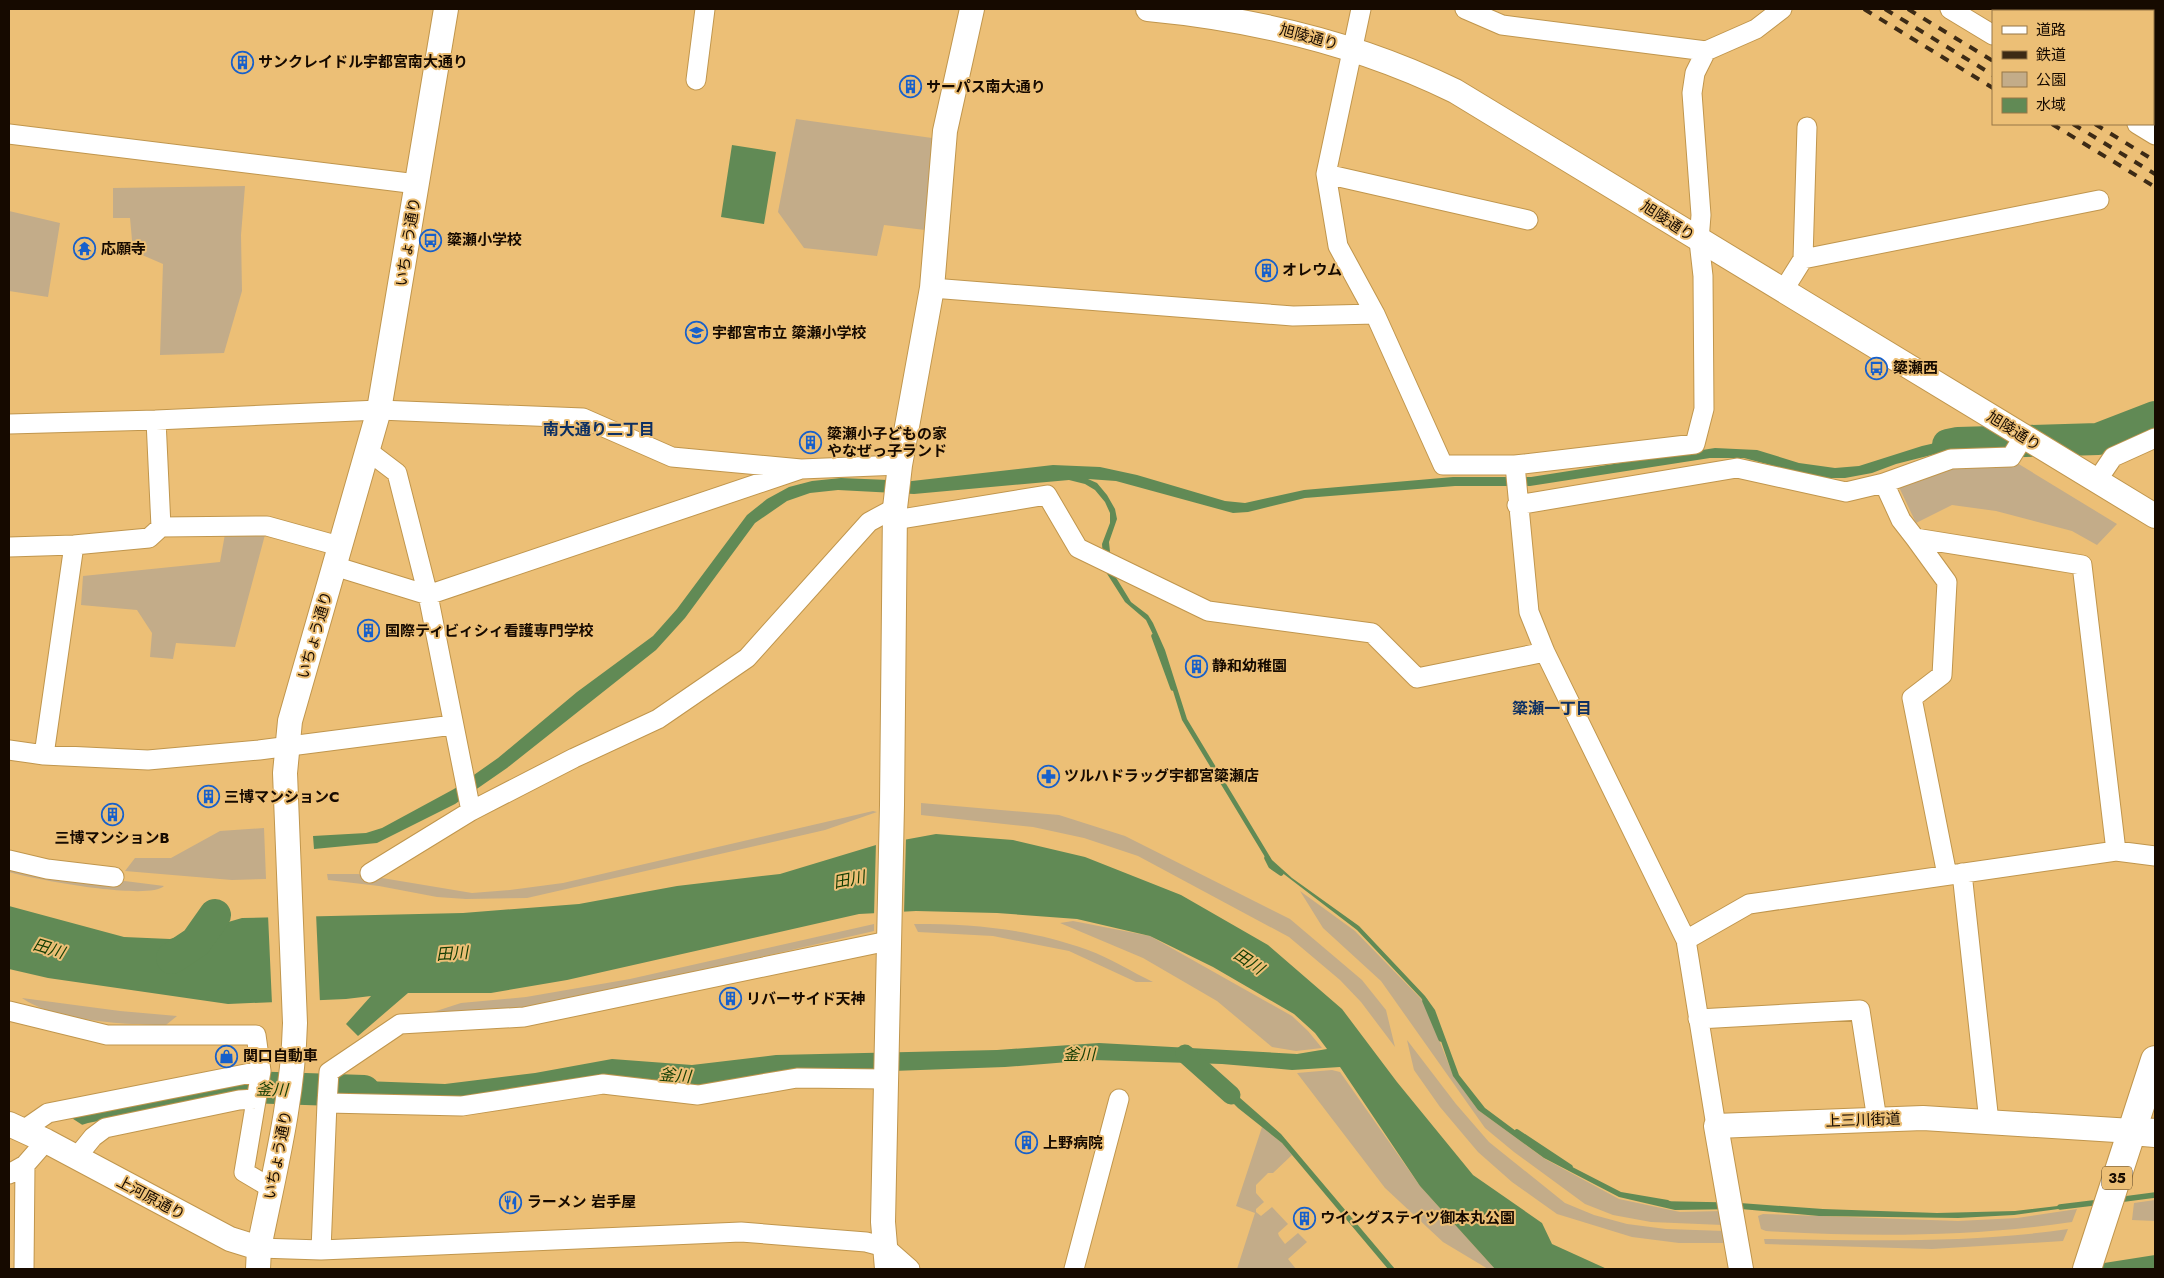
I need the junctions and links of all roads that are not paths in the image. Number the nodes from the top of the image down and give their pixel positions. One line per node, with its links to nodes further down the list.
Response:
1 (446, 9): 18 (street, いちょう通り)
2 (705, 9): 12 (street)
3 (972, 9): 23 (street)
4 (1148, 9): 10 (street, 旭陵通り)
5 (1361, 9): 10 (street)
6 (1465, 9): 11 (street)
7 (1782, 9): 11 (street)
8 (1960, 12): 9 (street)
9 (1992, 34)
10 (1351, 49): 17 (street); 21 (street, 旭陵通り)
11 (1706, 51): 21 (street)
12 (696, 80)
13 (2139, 125): 16 (street)
14 (1806, 127): 22 (street)
15 (9, 134): 18 (street)
16 (2155, 135)
17 (1326, 174): 20 (street); 25 (street)
18 (417, 184): 26 (street, いちょう通り)
19 (2099, 200): 22 (street)
20 (1528, 220)
21 (1699, 241): 24 (street, 旭陵通り); 33 (street)
22 (1803, 259): 24 (street)
23 (932, 288): 25 (street); 32 (street)
24 (1783, 291): 29 (street, 旭陵通り)
25 (1375, 314): 33 (street)
26 (379, 410): 27 (street); 31 (street, いちょう通り); 34 (street)
27 (156, 420): 28 (street); 40 (street)
28 (9, 424)
29 (2024, 436): 35 (street, 旭陵通り); 36 (street)
30 (2155, 438): 35 (street)
31 (368, 451): 44 (street, いちょう通り); 45 (street)
32 (900, 465): 34 (street); 38 (street)
33 (1514, 465): 37 (street)
34 (801, 469): 45 (street)
35 (2096, 482): 39 (street, 旭陵通り)
36 (1884, 483): 37 (street); 41 (street)
37 (1517, 505): 46 (street)
38 (895, 514): 46 (street); 51 (street); 58 (street)
39 (2155, 516)
40 (161, 527): 42 (street); 44 (street)
41 (1915, 538): 52 (street); 56 (street)
42 (74, 545): 43 (street); 50 (street)
43 (9, 547)
44 (337, 556): 45 (street); 48 (street, いちょう通り)
45 (428, 595): 47 (street)
46 (1545, 652): 59 (street)
47 (453, 725): 48 (street); 51 (street)
48 (287, 746): 50 (street); 76 (street, いちょう通り)
49 (9, 750): 50 (street)
50 (44, 755)
51 (472, 810): 55 (street)
52 (2116, 851): 53 (street); 56 (street)
53 (2155, 856)
54 (9, 860): 57 (street)
55 (370, 873)
56 (1955, 874): 59 (street); 69 (street)
57 (114, 877)
58 (888, 936): 63 (street); 67 (street)
59 (1686, 940): 61 (street)
60 (9, 1011): 64 (street)
61 (1698, 1019): 68 (street); 70 (street)
62 (2155, 1060): 72 (main road)
63 (885, 1068): 67 (street); 78 (street)
64 (261, 1071): 65 (street); 71 (street)
65 (256, 1099): 74 (street); 76 (street)
66 (1118, 1099): 82 (street)
67 (328, 1103): 77 (street)
68 (1877, 1120): 69 (street, 上三川街道); 70 (street, 上三川街道)
69 (1989, 1122): 72 (street, 上三川街道)
70 (1716, 1126): 83 (street)
71 (15, 1127): 73 (street, 上河原通り)
72 (2144, 1132): 84 (main road, 35)
73 (46, 1141): 74 (street, 上河原通り); 75 (street)
74 (76, 1158): 79 (street, 上河原通り)
75 (17, 1170): 80 (street)
76 (271, 1188): 79 (street, いちょう通り)
77 (321, 1250): 78 (street); 79 (street)
78 (886, 1258): 81 (street)
79 (258, 1259)
80 (24, 1269)
81 (910, 1269)
82 (1074, 1269)
83 (1741, 1269)
84 (2087, 1269)

